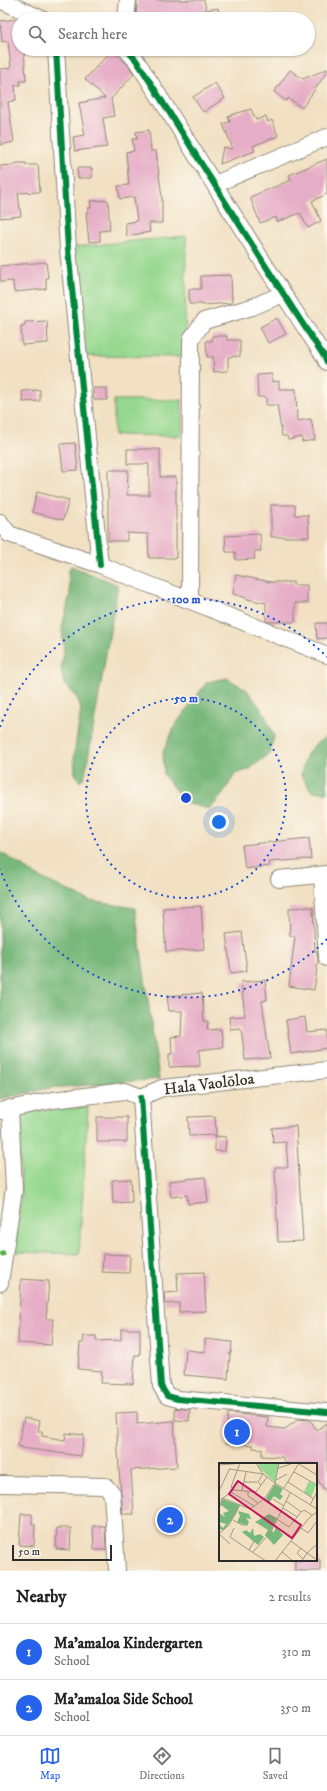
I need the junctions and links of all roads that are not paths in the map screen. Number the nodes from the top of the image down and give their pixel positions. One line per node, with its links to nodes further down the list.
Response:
1 (0, 0): 3 (street)
2 (128, 0): 4 (street)
3 (27, 12)
4 (127, 12)
5 (56, 56): 12 (street)
6 (132, 56): 8 (street)
7 (327, 137): 8 (street)
8 (215, 184): 9 (street)
9 (283, 294): 10 (street); 13 (street)
10 (327, 362)
11 (0, 522): 12 (street)
12 (100, 565): 13 (street)
13 (190, 600): 14 (street)
14 (327, 655)
15 (324, 875): 16 (street); 17 (street)
16 (279, 879)
17 (327, 958)
18 (327, 1070): 19 (street, Hala Vaolōloa)
19 (141, 1098): 20 (street); 22 (street)
20 (5, 1109): 21 (street)
21 (0, 1283)
22 (327, 1412)
23 (0, 1484): 24 (street)
24 (117, 1571)

